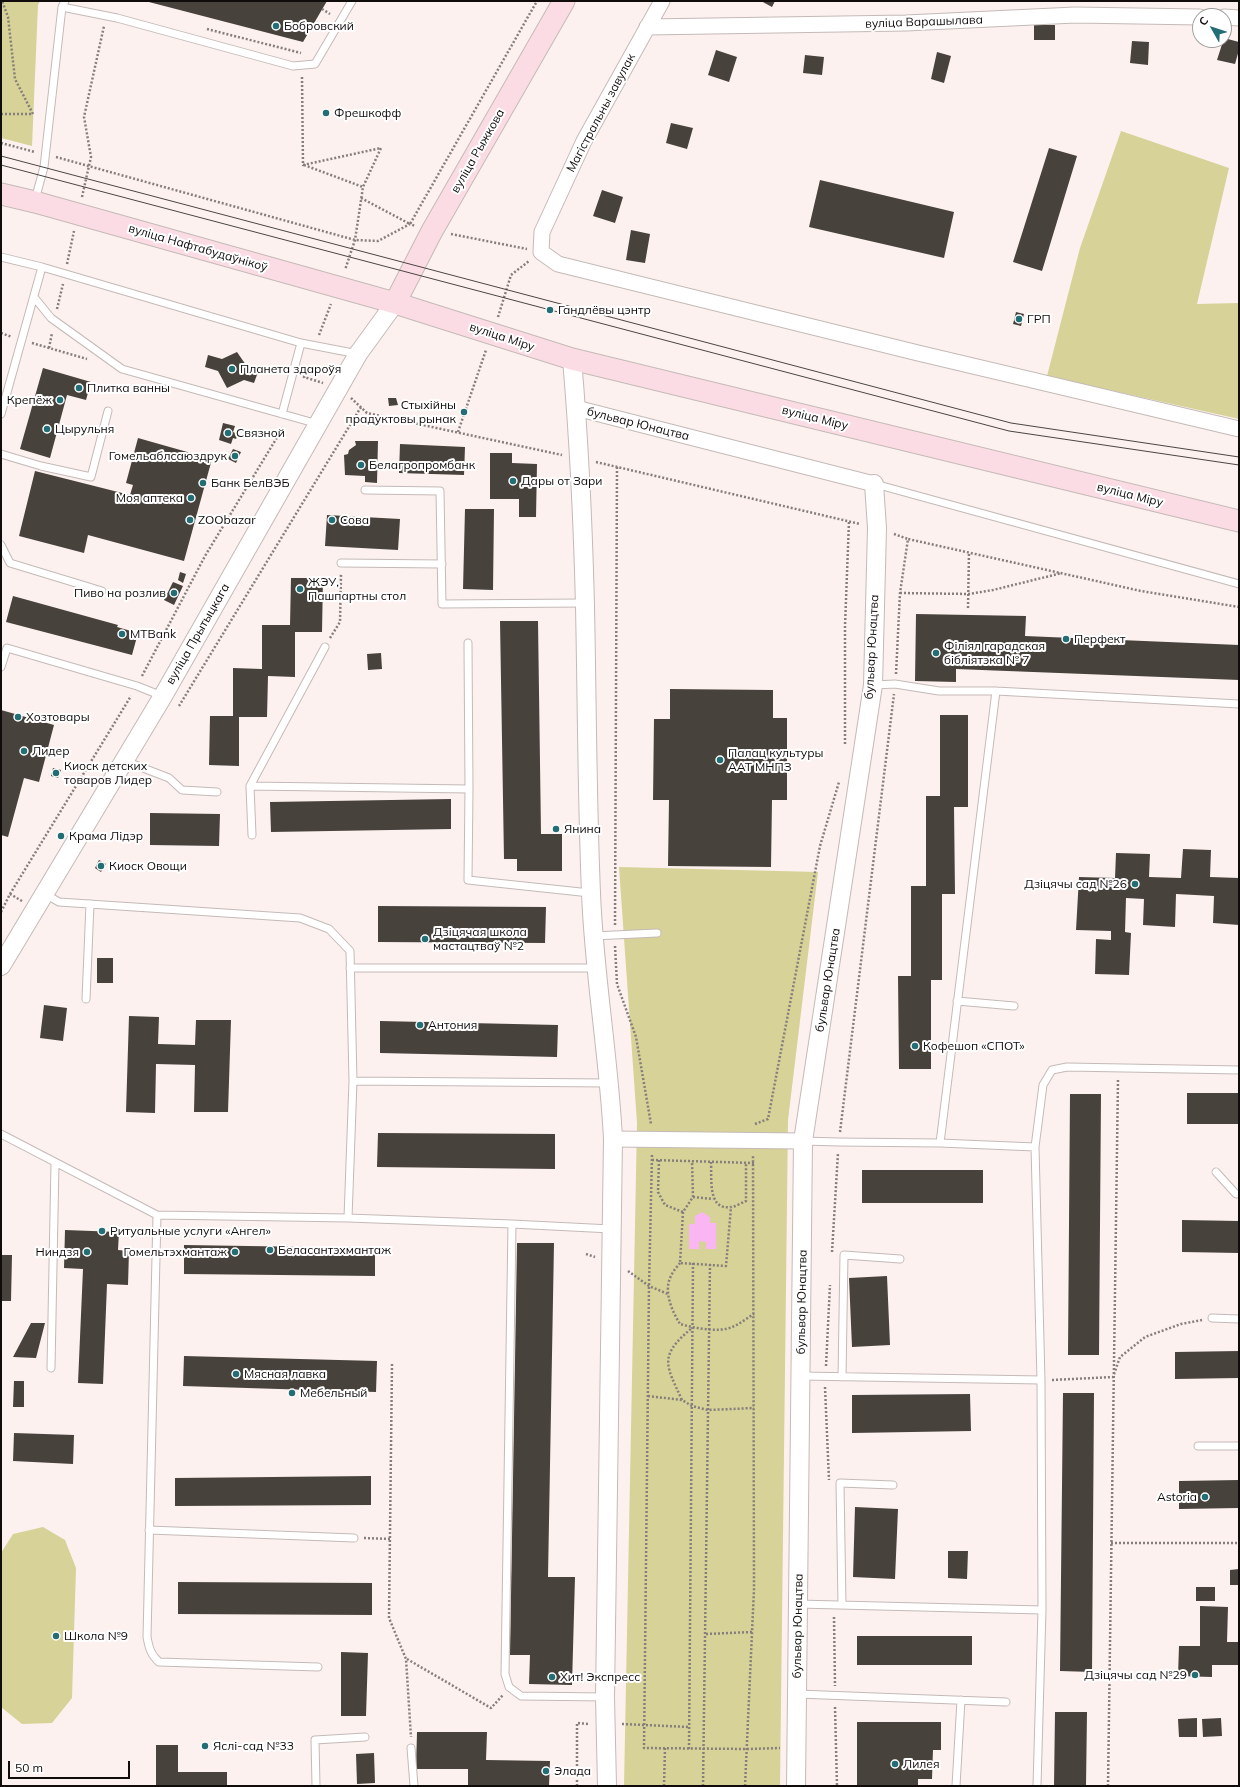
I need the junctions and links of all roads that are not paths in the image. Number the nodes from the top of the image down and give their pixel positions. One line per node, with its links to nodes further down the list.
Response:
1 (352, 1): 4 (lane)
2 (564, 1): 12 (main road, вуліца Рыжкова)
3 (662, 1): 6 (street, Магістральны завулак)
4 (64, 4): 8 (lane)
5 (1192, 17): 6 (street, вуліца Варашылава)
6 (647, 27): 21 (street, Магістральны завулак)
7 (1, 194): 8 (main road, вуліца Нафтабудаўнікоў)
8 (35, 202): 12 (main road, вуліца Нафтабудаўнікоў)
9 (1, 258): 10 (lane)
10 (42, 267): 11 (lane); 13 (lane)
11 (34, 297): 18 (lane); 19 (lane)
12 (395, 303): 14 (street, вуліца Прытыцкага); 15 (main road, вуліца Міру)
13 (301, 343): 14 (lane); 19 (lane)
14 (358, 354): 20 (street, вуліца Прытыцкага)
15 (572, 359): 16 (street, бульвар Юнацтва); 25 (main road, вуліца Міру)
16 (576, 408): 23 (street, бульвар Юнацтва); 31 (street, бульвар Юнацтва)
17 (108, 411): 22 (lane)
18 (1, 414)
19 (282, 414): 20 (lane)
20 (319, 424): 37 (street, вуліца Прытыцкага)
21 (1239, 429)
22 (1, 454)
23 (874, 484): 29 (lane); 35 (street, бульвар Юнацтва)
24 (365, 490): 28 (lane)
25 (1239, 521)
26 (1, 545): 30 (lane)
27 (341, 563): 28 (lane)
28 (442, 564): 31 (lane)
29 (1239, 584)
30 (102, 591)
31 (585, 603): 44 (street, бульвар Юнацтва)
32 (468, 643): 41 (lane)
33 (325, 647): 40 (lane)
34 (1, 667): 37 (lane)
35 (872, 685): 36 (lane); 60 (street, бульвар Юнацтва)
36 (996, 691): 38 (lane); 53 (lane)
37 (162, 696): 39 (street, вуліца Прытыцкага)
38 (1239, 704)
39 (124, 761): 42 (lane); 45 (street, вуліца Прытыцкага)
40 (250, 786): 41 (lane); 43 (lane)
41 (469, 789): 44 (lane)
42 (217, 792)
43 (252, 835)
44 (591, 893): 48 (street, бульвар Юнацтва)
45 (45, 894): 46 (lane); 49 (street, вуліца Прытыцкага)
46 (90, 904): 50 (lane); 52 (lane)
47 (657, 933): 48 (lane)
48 (593, 936): 51 (street, бульвар Юнацтва)
49 (3, 957)
50 (350, 968): 51 (lane); 56 (lane)
51 (596, 968): 57 (street, бульвар Юнацтва)
52 (86, 999)
53 (957, 1001): 54 (lane); 61 (lane)
54 (1014, 1006)
55 (1239, 1070): 62 (lane)
56 (353, 1081): 57 (lane); 67 (lane)
57 (610, 1082): 59 (street, бульвар Юнацтва)
58 (1, 1134): 63 (lane)
59 (613, 1139): 60 (street); 69 (street, бульвар Юнацтва)
60 (803, 1140): 61 (lane); 74 (street, бульвар Юнацтва)
61 (940, 1143): 62 (lane)
62 (1035, 1147): 76 (lane)
63 (55, 1163): 66 (lane); 73 (lane)
64 (1216, 1172): 65 (lane)
65 (1239, 1194)
66 (156, 1215): 67 (lane); 80 (lane)
67 (348, 1218): 68 (lane)
68 (512, 1224): 69 (lane); 87 (lane)
69 (612, 1229): 87 (street, бульвар Юнацтва)
70 (900, 1259): 75 (lane)
71 (1212, 1318): 72 (lane)
72 (1239, 1319)
73 (51, 1368)
74 (801, 1376): 75 (lane); 82 (street, бульвар Юнацтва)
75 (842, 1377): 76 (lane)
76 (1041, 1380): 84 (lane)
77 (1198, 1446): 78 (lane)
78 (1239, 1446)
79 (893, 1485): 83 (lane)
80 (149, 1530): 81 (lane); 85 (lane)
81 (354, 1538)
82 (798, 1604): 83 (lane); 86 (street, бульвар Юнацтва)
83 (842, 1605): 84 (lane)
84 (1042, 1610): 97 (lane)
85 (318, 1668)
86 (797, 1694): 88 (lane); 95 (street, бульвар Юнацтва)
87 (605, 1697): 94 (street, бульвар Юнацтва)
88 (961, 1700): 89 (lane); 96 (lane)
89 (1006, 1702)
90 (365, 1737): 92 (lane)
91 (411, 1748): 93 (lane)
92 (316, 1786)
93 (414, 1786)
94 (607, 1786)
95 (796, 1786)
96 (956, 1786)
97 (1037, 1786)

